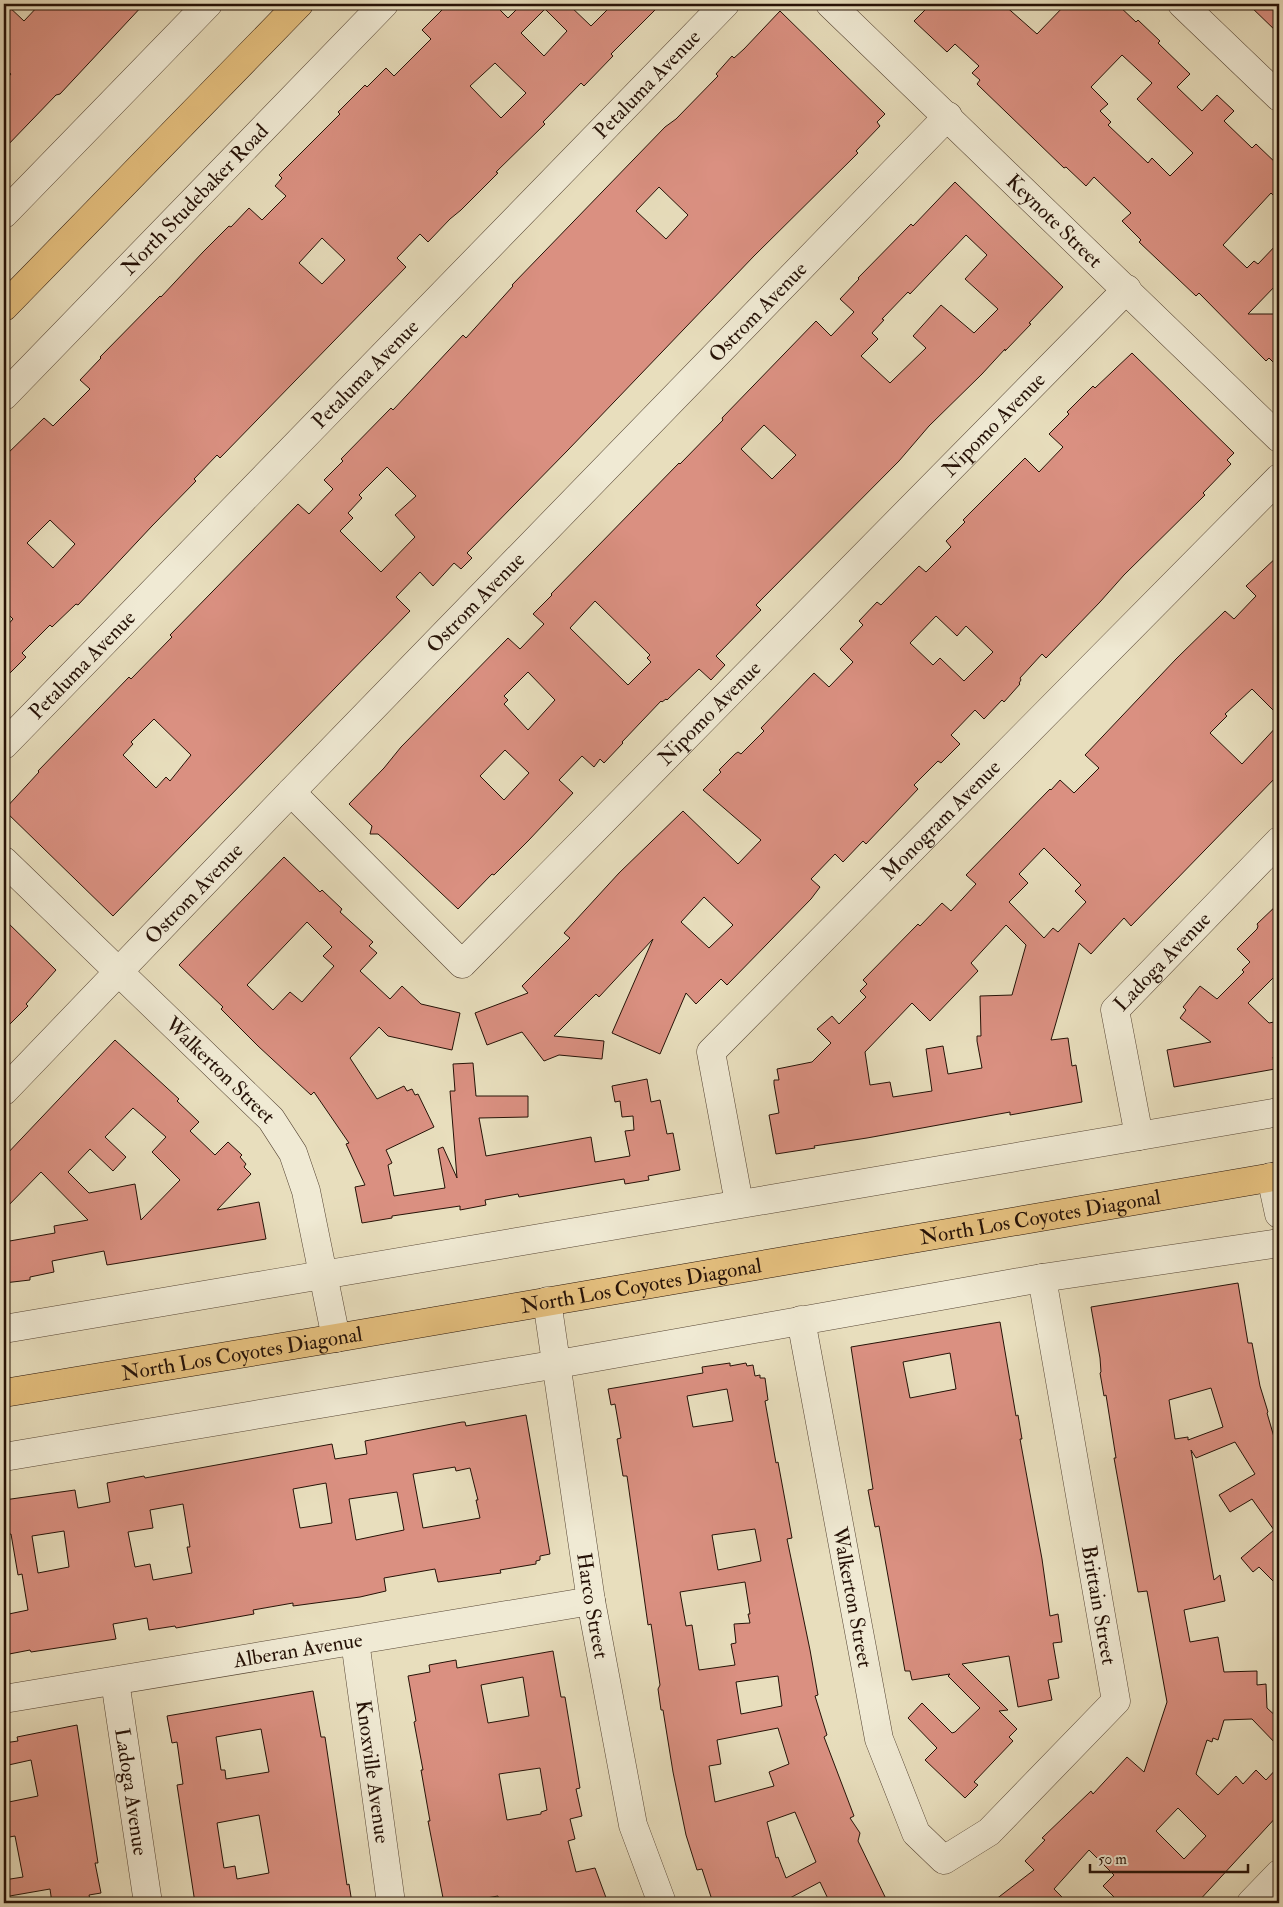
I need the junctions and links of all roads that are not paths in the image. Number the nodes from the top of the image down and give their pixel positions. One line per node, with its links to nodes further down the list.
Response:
1 (208, 4): 9 (street)
2 (299, 4): 11 (main road)
3 (384, 4): 12 (street, North Studebaker Road)
4 (725, 4): 15 (street, Petaluma Avenue)
5 (830, 4): 8 (street, Keynote Street)
6 (1182, 4): 7 (street)
7 (1279, 98)
8 (948, 116): 10 (street, Keynote Street); 16 (street, Ostrom Avenue)
9 (4, 214)
10 (1127, 289): 13 (street, Keynote Street); 16 (street, Nipomo Avenue)
11 (4, 307)
12 (4, 396)
13 (1279, 438)
14 (1279, 478): 24 (street, Monogram Avenue)
15 (4, 745)
16 (291, 792): 19 (street, Ostrom Avenue)
17 (1279, 841): 22 (street, Ladoga Avenue)
18 (4, 861): 19 (street, Walkerton Street)
19 (118, 971): 20 (street, Ostrom Avenue); 27 (street, Walkerton Street)
20 (4, 1091)
21 (1279, 1112): 22 (street)
22 (1139, 1136): 24 (street)
23 (1275, 1177): 25 (street); 29 (main road, North Los Coyotes Diagonal)
24 (739, 1203): 27 (street)
25 (1279, 1214)
26 (1279, 1242): 28 (street)
27 (324, 1276): 31 (street); 32 (street, Walkerton Street)
28 (1042, 1278): 30 (street); 40 (street, Brittain Street)
29 (547, 1301): 32 (main road, North Los Coyotes Diagonal); 33 (street, Harco Street)
30 (801, 1320): 33 (street); 40 (street, Walkerton Street)
31 (4, 1328)
32 (336, 1338): 34 (main road, North Los Coyotes Diagonal)
33 (558, 1364): 35 (street); 36 (street, Harco Street)
34 (4, 1392)
35 (4, 1457)
36 (591, 1601): 37 (street, Alberan Avenue); 44 (street, Harco Street)
37 (355, 1641): 38 (street, Alberan Avenue); 43 (street, Knoxville Avenue)
38 (114, 1681): 39 (street, Alberan Avenue); 42 (street, Ladoga Avenue)
39 (4, 1699)
40 (944, 1860)
41 (1279, 1874): 45 (street)
42 (148, 1903)
43 (391, 1903)
44 (662, 1903)
45 (1251, 1903)

